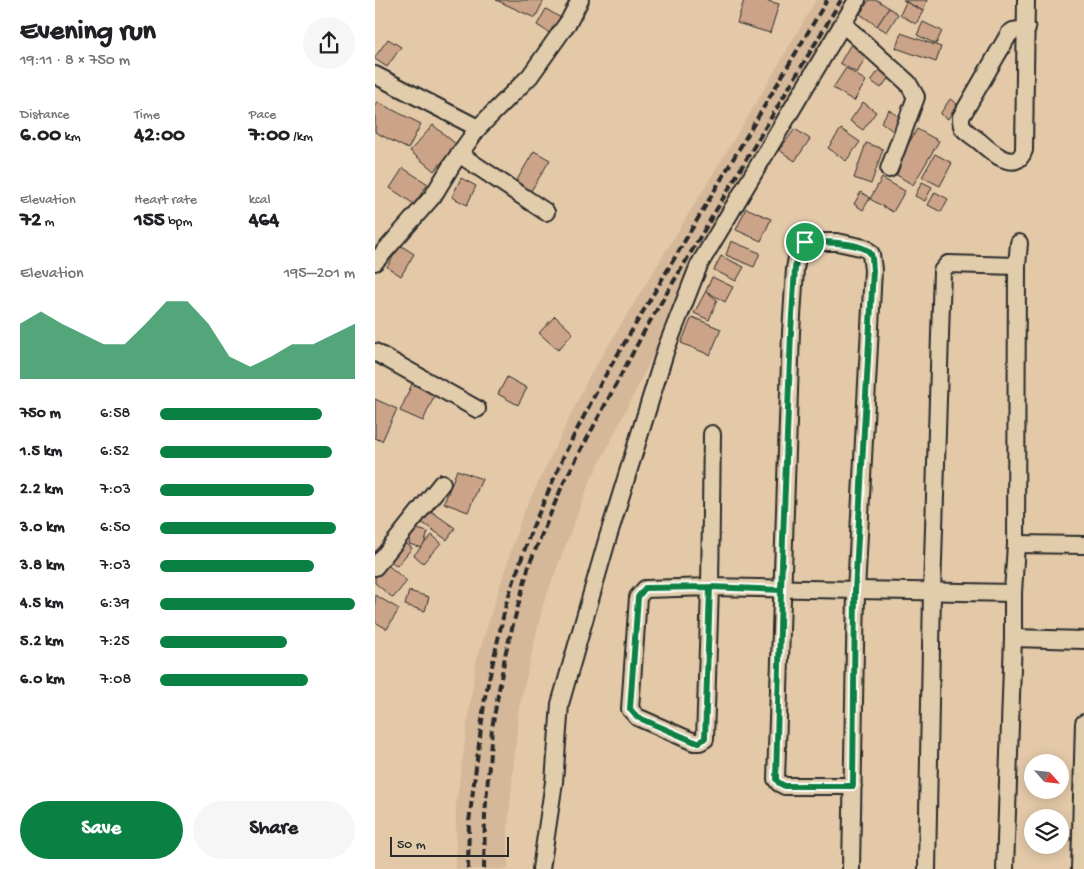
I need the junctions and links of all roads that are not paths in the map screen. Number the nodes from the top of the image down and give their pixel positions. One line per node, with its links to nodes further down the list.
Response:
1 (579, 0): 7 (street)
2 (857, 0): 4 (street)
3 (1026, 0): 5 (street)
4 (843, 24): 9 (street); 30 (street)
5 (1027, 29): 5 (street)
6 (375, 75): 7 (street)
7 (478, 128): 8 (street)
8 (459, 154): 10 (street); 12 (street)
9 (889, 169)
10 (546, 212)
11 (1019, 243): 13 (street)
12 (375, 262)
13 (1017, 266): 18 (street); 24 (street)
14 (375, 352): 15 (street)
15 (477, 409)
16 (712, 434): 21 (street)
17 (442, 483): 20 (street)
18 (1016, 544): 19 (street); 25 (street)
19 (1084, 545)
20 (375, 567)
21 (710, 587): 21 (street); 22 (street)
22 (781, 590): 23 (street); 23 (street); 29 (street)
23 (855, 591): 24 (street); 29 (street)
24 (931, 592): 25 (street); 32 (street)
25 (1013, 593): 26 (street)
26 (1013, 638): 27 (street); 33 (street)
27 (1084, 640)
28 (1084, 722): 34 (street)
29 (853, 786): 31 (street)
30 (541, 869)
31 (851, 869)
32 (927, 869)
33 (1005, 869)
34 (1080, 869)

